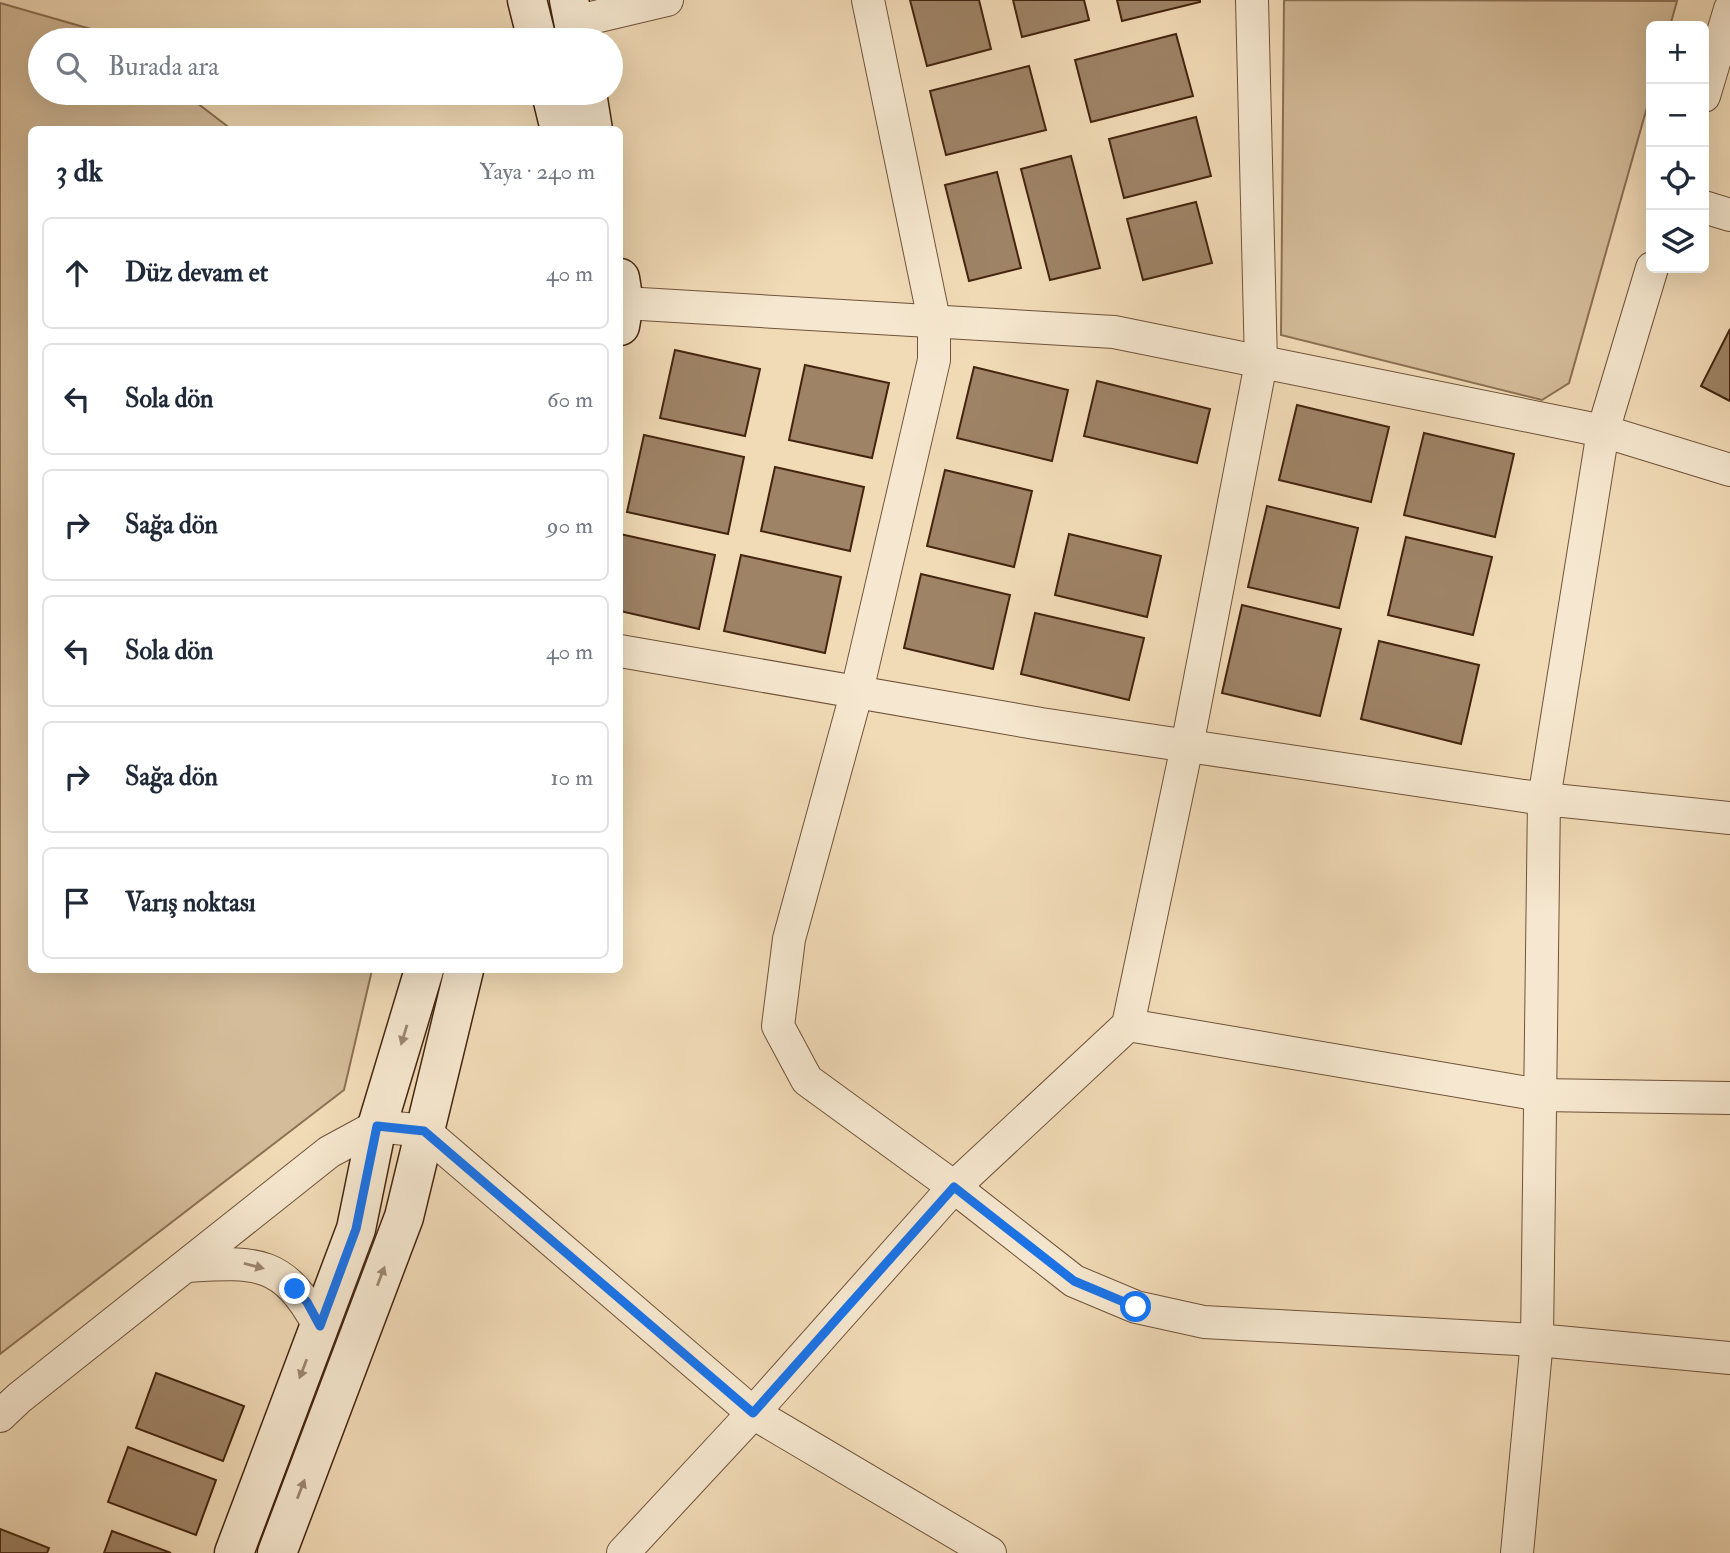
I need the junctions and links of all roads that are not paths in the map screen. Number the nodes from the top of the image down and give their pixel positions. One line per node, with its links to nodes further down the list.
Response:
1 (527, 0): 7 (street)
2 (667, 0): 6 (street)
3 (868, 0): 17 (street)
4 (1252, 0): 18 (street)
5 (1730, 9): 8 (street)
6 (573, 21)
7 (534, 28)
8 (1708, 84)
9 (554, 105): 11 (street)
10 (589, 105): 12 (street)
11 (559, 126)
12 (592, 126)
13 (1709, 209): 14 (street)
14 (1730, 215)
15 (1650, 273): 19 (street)
16 (623, 302): 17 (street)
17 (934, 320): 18 (street); 22 (street)
18 (1261, 363): 19 (street); 23 (street)
19 (1603, 431): 20 (street); 24 (street)
20 (1730, 470)
21 (623, 652): 22 (street)
22 (857, 691): 23 (street); 33 (street)
23 (1187, 746): 24 (street); 28 (street)
24 (1544, 799): 25 (street); 29 (street)
25 (1730, 818)
26 (423, 973): 31 (street, one-way to 31)
27 (463, 973): 32 (street)
28 (1128, 1025): 29 (street); 33 (street)
29 (1540, 1095): 30 (street); 36 (street)
30 (1730, 1098)
31 (377, 1126): 32 (street); 34 (street); 35 (street)
32 (424, 1131): 38 (street); 41 (street, one-way to 32)
33 (954, 1187): 36 (street); 38 (street)
34 (186, 1266): 35 (street, one-way to 35); 39 (street)
35 (320, 1326): 40 (street, one-way to 40)
36 (1537, 1340): 37 (street); 44 (street)
37 (1730, 1358)
38 (753, 1413): 42 (street); 43 (street)
39 (0, 1416)
40 (234, 1553)
41 (276, 1553)
42 (623, 1553)
43 (990, 1553)
44 (1517, 1553)

